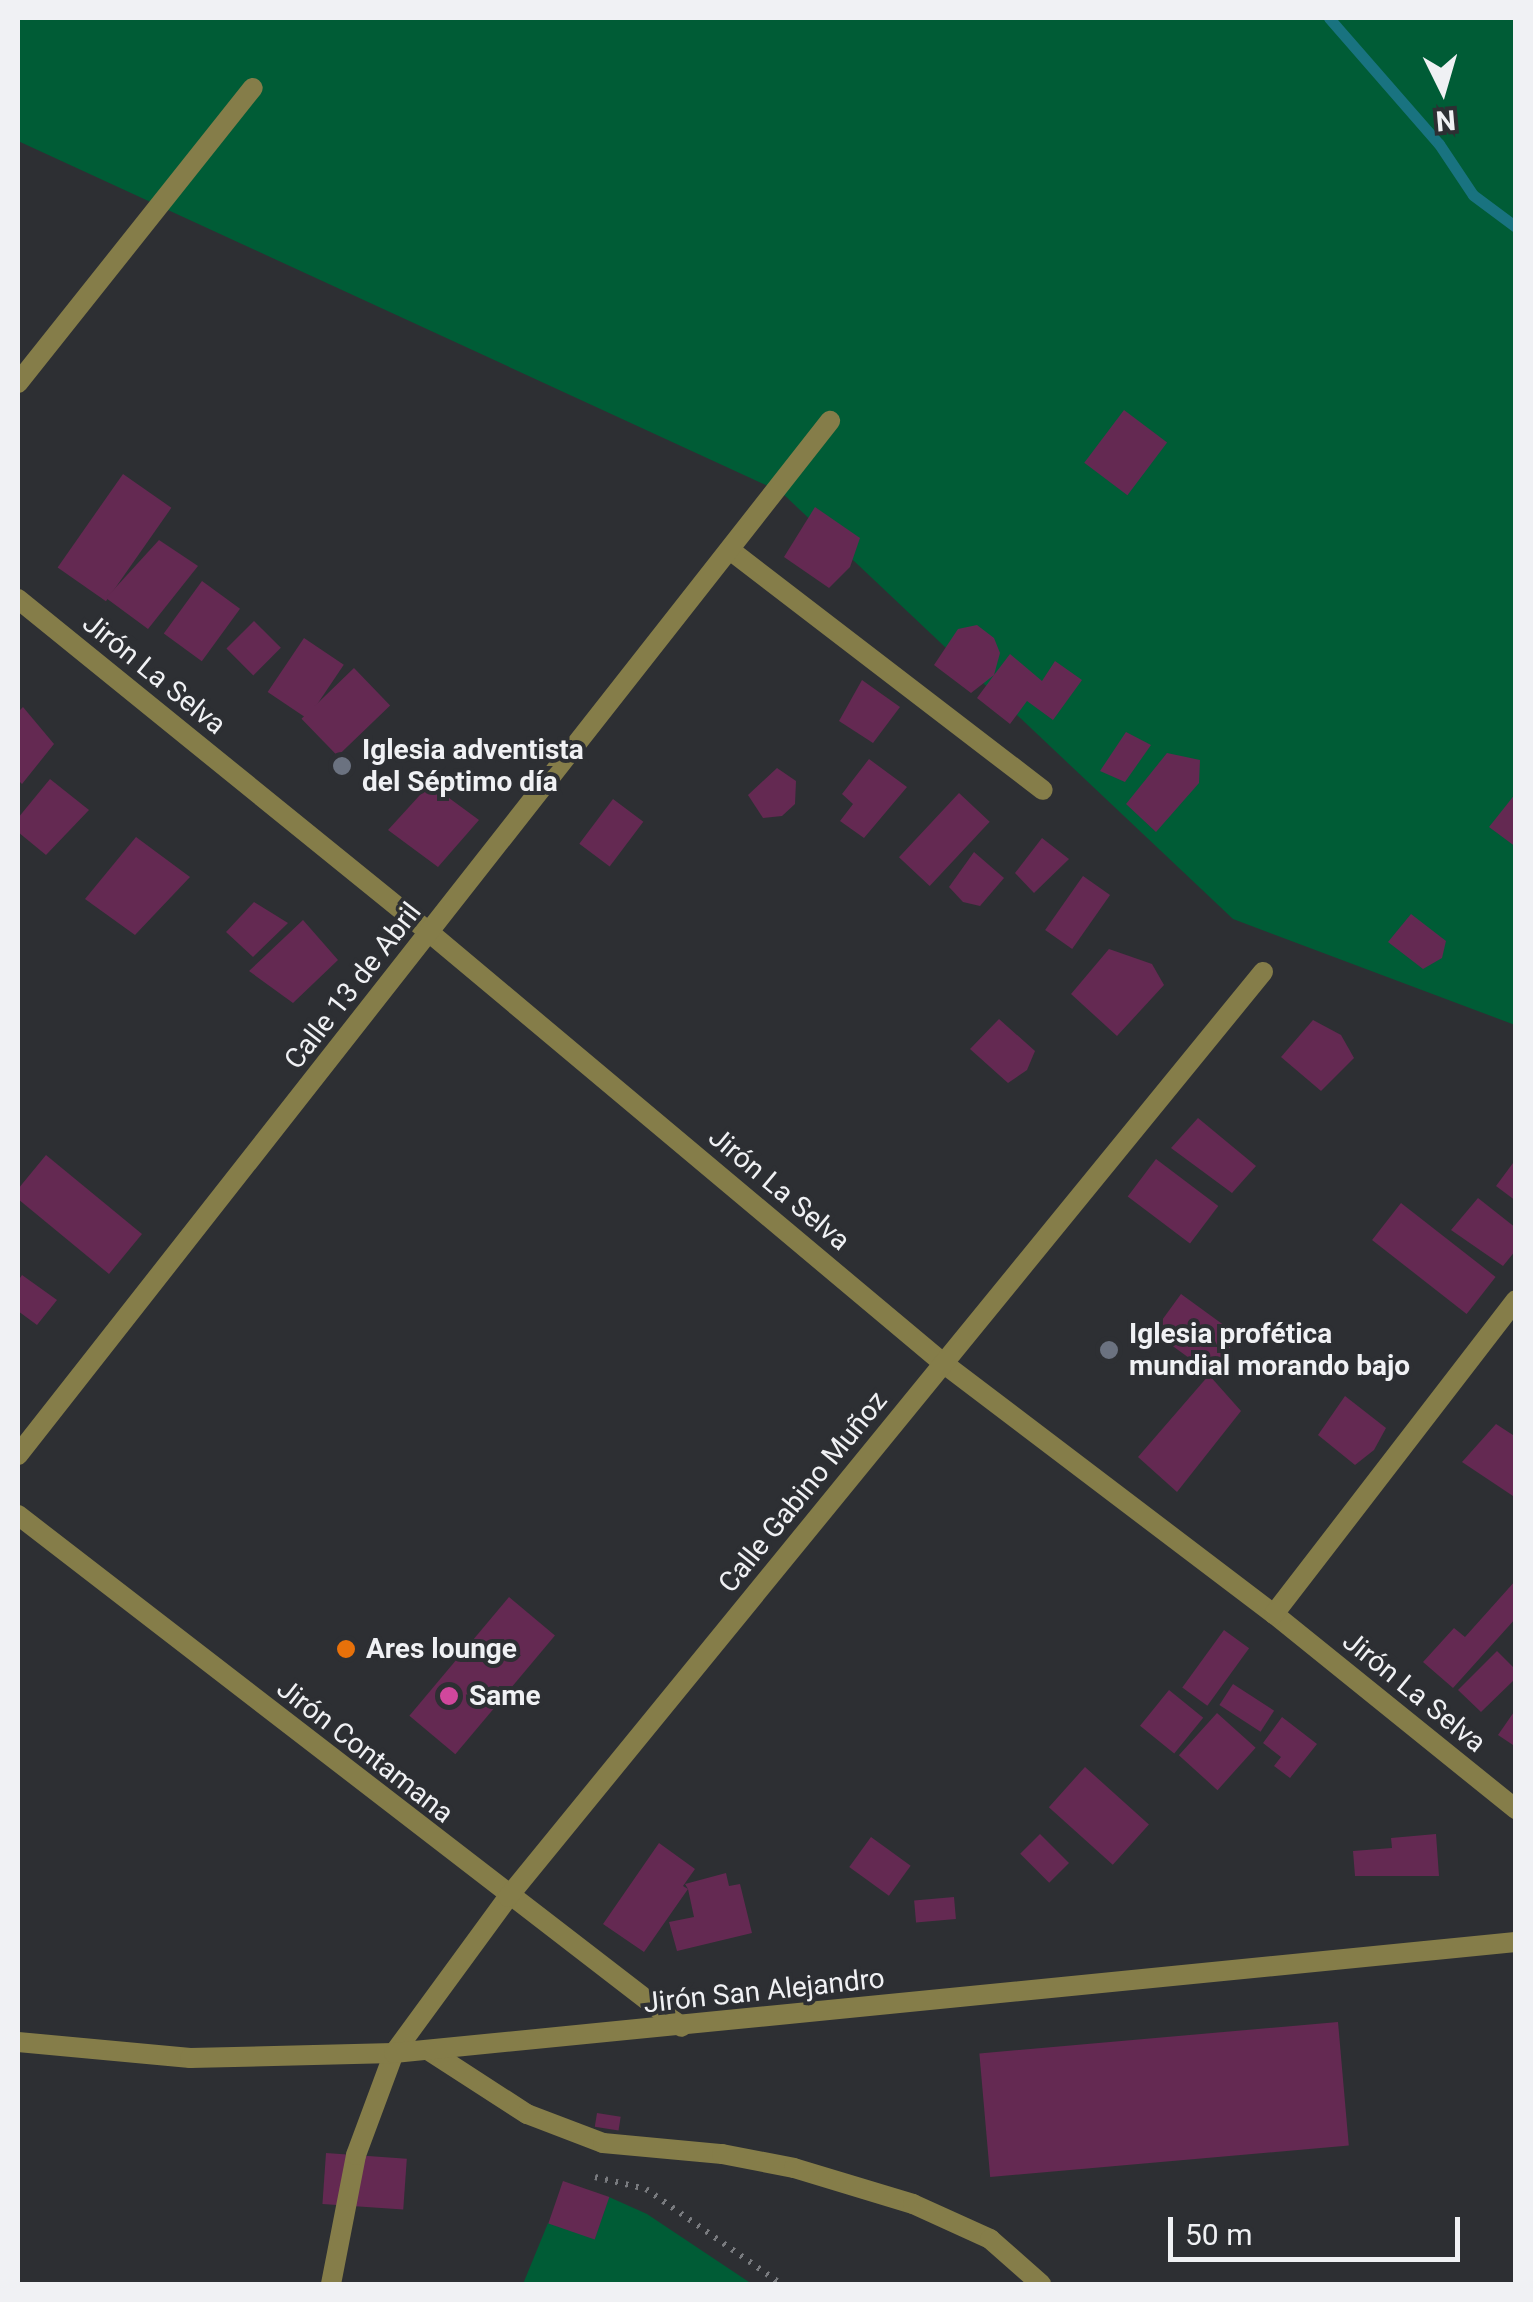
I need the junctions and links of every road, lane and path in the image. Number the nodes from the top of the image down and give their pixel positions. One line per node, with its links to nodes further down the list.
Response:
1 (253, 88): 2 (street)
2 (18, 383)
3 (830, 421): 4 (street, Calle 13 de Abril)
4 (730, 550): 6 (street); 7 (street, Calle 13 de Abril)
5 (18, 599): 7 (street, Jirón La Selva)
6 (1043, 790)
7 (430, 933): 10 (street, Jirón La Selva); 11 (street, Calle 13 de Abril)
8 (1263, 972): 10 (street, Calle Gabino Muñoz)
9 (1516, 1300): 13 (street)
10 (943, 1363): 13 (street, Jirón La Selva); 15 (street, Calle Gabino Muñoz)
11 (18, 1455)
12 (18, 1515): 15 (street, Jirón Contamana)
13 (1274, 1614): 14 (street, Jirón La Selva)
14 (1516, 1809)
15 (508, 1897): 17 (street, Jirón Contamana); 20 (street, Calle Gabino Muñoz)
16 (1516, 1942): 17 (street, Jirón San Alejandro)
17 (682, 2027): 19 (street, Jirón San Alejandro)
18 (18, 2042): 20 (street, Jirón San Alejandro)
19 (428, 2050): 20 (street, Jirón San Alejandro); 24 (street)
20 (394, 2053): 22 (street, Calle Gabino Muñoz)
21 (595, 2176): 23 (path)
22 (331, 2284)
23 (781, 2284)
24 (1041, 2284)

